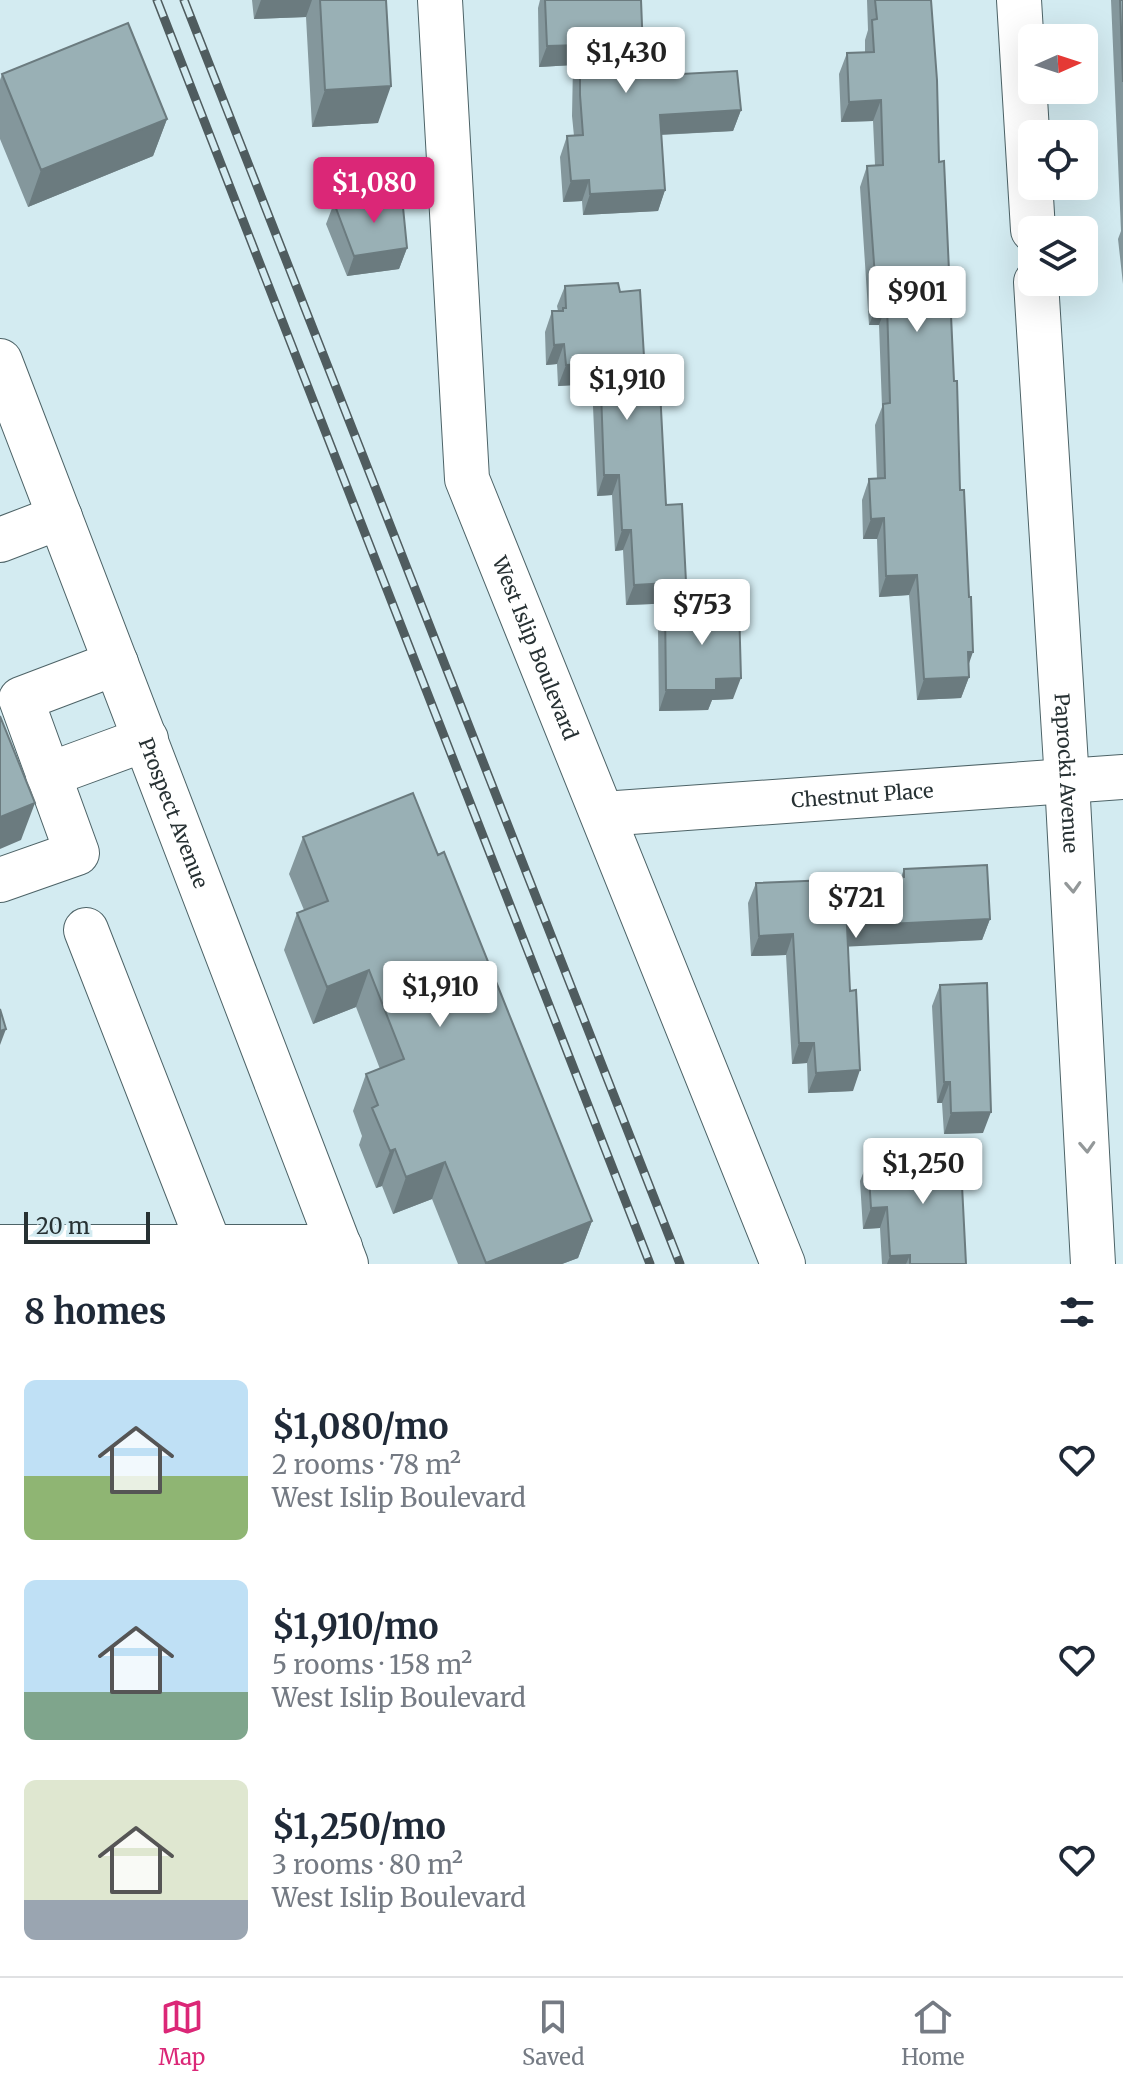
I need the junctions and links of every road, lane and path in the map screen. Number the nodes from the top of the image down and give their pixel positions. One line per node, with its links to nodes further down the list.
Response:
1 (440, 0): 14 (street, West Islip Boulevard)
2 (1019, 0): 3 (street)
3 (1032, 216)
4 (1037, 296): 13 (street, Paprocki Avenue)
5 (0, 361): 6 (street, Prospect Avenue)
6 (11, 420): 7 (street, Prospect Avenue)
7 (60, 517): 8 (street); 9 (street, Prospect Avenue)
8 (0, 540)
9 (116, 663): 10 (street, Prospect Avenue); 11 (street)
10 (146, 739): 11 (street); 20 (street, Prospect Avenue)
11 (48, 775): 15 (street)
12 (1123, 777): 13 (street, Chestnut Place)
13 (1067, 781): 14 (street, Chestnut Place); 22 (street, Paprocki Avenue, one-way to 22)
14 (603, 814): 21 (street, West Islip Boulevard)
15 (0, 880)
16 (86, 930): 18 (street)
17 (0, 1247): 19 (street)
18 (210, 1247): 19 (street); 20 (street)
19 (82, 1256)
20 (343, 1256)
21 (783, 1264)
22 (1093, 1264)

